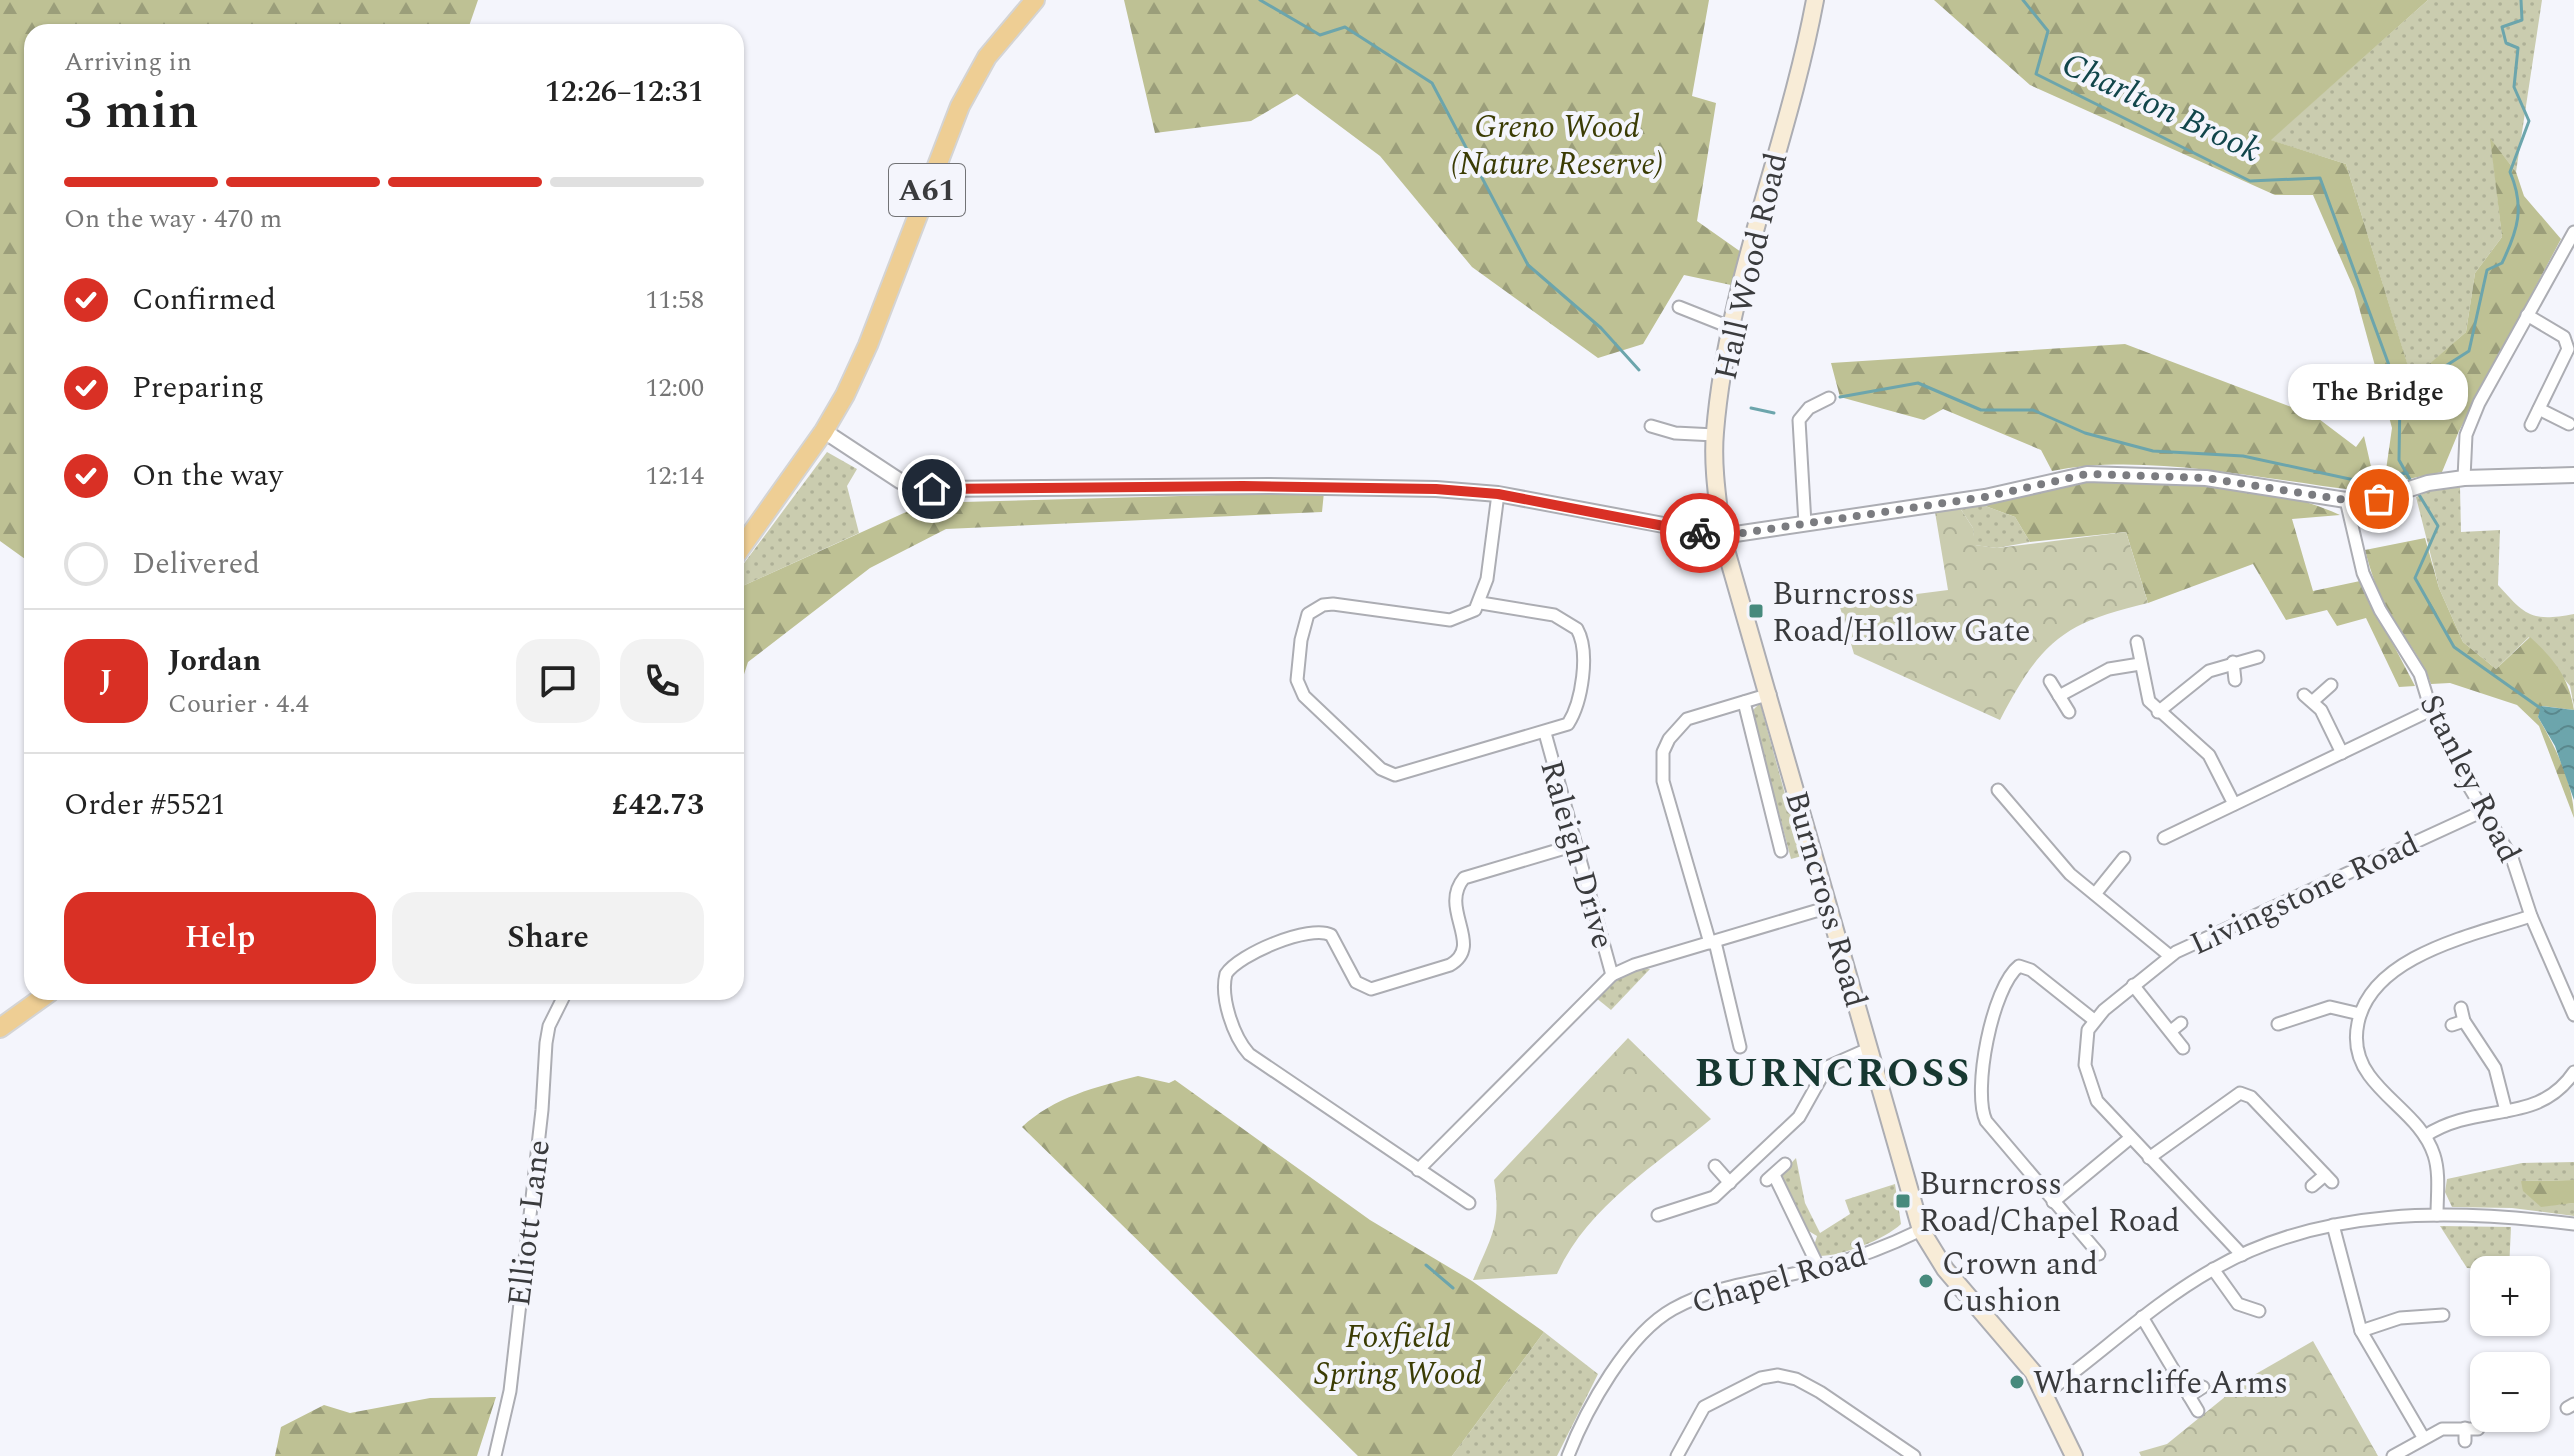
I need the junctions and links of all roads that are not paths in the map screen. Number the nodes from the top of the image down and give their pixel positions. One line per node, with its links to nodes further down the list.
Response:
1 (1035, 0): 12 (highway, A61)
2 (1815, 0): 6 (main road, Hall Wood Road)
3 (2574, 232): 5 (street)
4 (1679, 307): 6 (street)
5 (2527, 315): 8 (street); 15 (street)
6 (1732, 328): 13 (main road, Hall Wood Road)
7 (1829, 398): 18 (street)
8 (2539, 409): 9 (street); 10 (street)
9 (2569, 424)
10 (2531, 425)
11 (1651, 426): 13 (street)
12 (824, 431): 16 (street); 20 (highway, A61)
13 (1715, 435): 19 (main road, Hall Wood Road)
14 (2574, 475): 15 (street)
15 (2464, 478): 17 (street)
16 (1498, 494): 19 (street); 21 (street)
17 (2346, 500): 18 (street); 32 (street, Stanley Road)
18 (1805, 524): 19 (street)
19 (1722, 536): 29 (main road, Burncross Road)
20 (744, 544)
21 (1481, 603): 35 (street); 35 (street)
22 (2137, 642): 25 (street)
23 (2258, 657): 24 (street)
24 (2233, 662): 26 (street); 34 (street)
25 (2140, 664): 30 (street); 34 (street)
26 (2235, 680)
27 (2050, 681): 30 (street)
28 (2331, 685): 36 (street)
29 (1770, 694): 31 (street); 45 (main road, Burncross Road)
30 (2059, 696): 33 (street)
31 (1744, 702): 42 (street); 47 (street)
32 (2431, 710): 36 (street); 39 (street, Stanley Road)
33 (2069, 712)
34 (2158, 712): 38 (street)
35 (1545, 733): 41 (street, Raleigh Drive)
36 (2342, 753): 38 (street)
37 (1998, 790): 44 (street, Livingstone Road)
38 (2234, 804): 40 (street)
39 (2483, 811): 46 (street, Stanley Road); 48 (street, Livingstone Road)
40 (2164, 838)
41 (1575, 845): 49 (street, Raleigh Drive); 73 (street)
42 (1781, 851)
43 (2124, 858): 44 (street)
44 (2095, 894): 48 (street, Livingstone Road)
45 (1829, 907): 47 (street); 65 (main road, Burncross Road)
46 (2531, 916): 54 (street); 55 (street, Stanley Road)
47 (1713, 942): 49 (street); 63 (street)
48 (2170, 956): 50 (street)
49 (1612, 975): 73 (street)
50 (2133, 985): 56 (street); 62 (street)
51 (39, 1000): 61 (highway)
52 (562, 1000): 100 (street, Elliott Lane)
53 (2461, 1008): 57 (street)
54 (2360, 1014): 59 (street); 68 (street)
55 (2574, 1015)
56 (2094, 1020): 69 (street); 76 (street)
57 (2464, 1021): 60 (street); 67 (street)
58 (2181, 1023): 62 (street)
59 (2278, 1024)
60 (2452, 1025)
61 (0, 1028)
62 (2171, 1031): 64 (street)
63 (1740, 1047)
64 (2183, 1048)
65 (1868, 1049): 74 (street); 82 (main road, Burncross Road)
66 (2572, 1080): 67 (street)
67 (2506, 1111): 68 (street)
68 (2425, 1136): 79 (street)
69 (2129, 1139): 70 (street); 76 (street)
70 (2149, 1158): 75 (street); 84 (street)
71 (1785, 1164): 85 (street)
72 (1715, 1166): 74 (street)
73 (1418, 1170): 77 (street)
74 (1730, 1183): 78 (street)
75 (2312, 1186)
76 (2053, 1202): 83 (street)
77 (1469, 1203)
78 (1658, 1215)
79 (2437, 1215): 80 (street); 81 (street)
80 (2574, 1224)
81 (2333, 1225): 84 (street); 90 (street)
82 (1921, 1230): 85 (street, Chapel Road); 92 (main road, Burncross Road)
83 (2099, 1254)
84 (2242, 1255): 86 (street)
85 (1819, 1268): 101 (street, Chapel Road)
86 (2213, 1269): 87 (street); 89 (street)
87 (2259, 1311)
88 (2443, 1315): 90 (street)
89 (2142, 1317): 92 (street); 93 (street)
90 (2361, 1331): 97 (street)
91 (2203, 1387): 93 (street)
92 (2046, 1393): 103 (main road, Burncross Road)
93 (2189, 1396): 94 (street)
94 (2198, 1411)
95 (2465, 1428): 96 (street); 97 (street); 98 (street)
96 (2470, 1428)
97 (2423, 1437): 104 (street)
98 (2465, 1441)
99 (1906, 1454): 102 (street)
100 (495, 1456)
101 (1568, 1456)
102 (1677, 1456)
103 (2074, 1456)
104 (2393, 1456)

